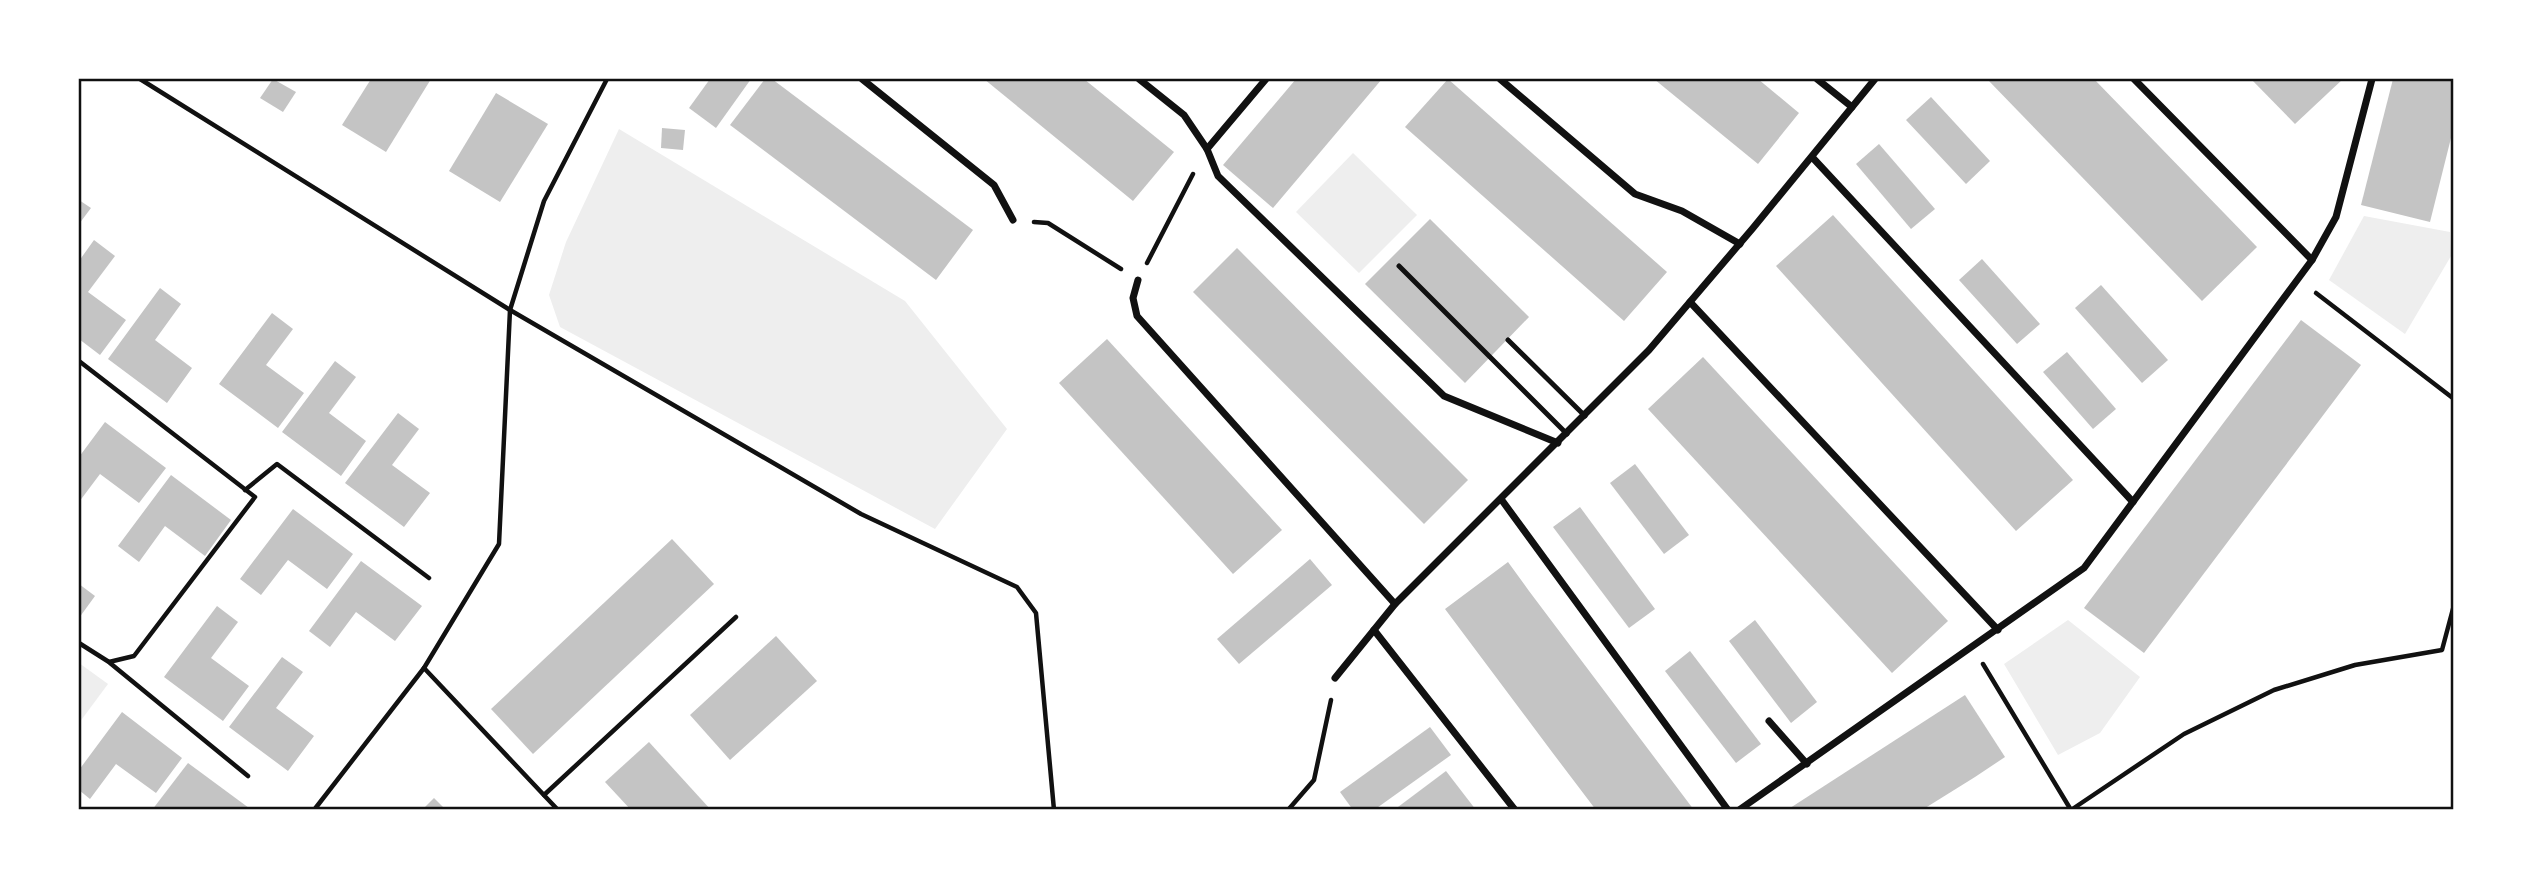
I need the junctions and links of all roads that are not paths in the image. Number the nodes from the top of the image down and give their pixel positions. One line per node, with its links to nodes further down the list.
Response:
1 (862, 79): 12 (street)
2 (1139, 79): 10 (street)
3 (1266, 79): 10 (street)
4 (1500, 79): 13 (street)
5 (1817, 79): 9 (street)
6 (1875, 79): 9 (street)
7 (2134, 79): 14 (street)
8 (2372, 79): 14 (street)
9 (1852, 107): 11 (street)
10 (1207, 149): 21 (street)
11 (1812, 157): 13 (street); 23 (street)
12 (1013, 220)
13 (1740, 244): 17 (street)
14 (2312, 260): 23 (street)
15 (1399, 266): 20 (lane)
16 (1138, 280): 24 (street)
17 (1690, 302): 19 (street); 26 (street)
18 (1508, 340): 19 (lane)
19 (1585, 416): 20 (street)
20 (1567, 434): 21 (street)
21 (1558, 443): 22 (street)
22 (1501, 499): 24 (street); 31 (street)
23 (2133, 502): 26 (street)
24 (1395, 604): 25 (street)
25 (1374, 630): 27 (street); 30 (street)
26 (1998, 630): 29 (street)
27 (1335, 678)
28 (1769, 721): 29 (street)
29 (1807, 764): 32 (street)
30 (1515, 810)
31 (1728, 810)
32 (1739, 810)

